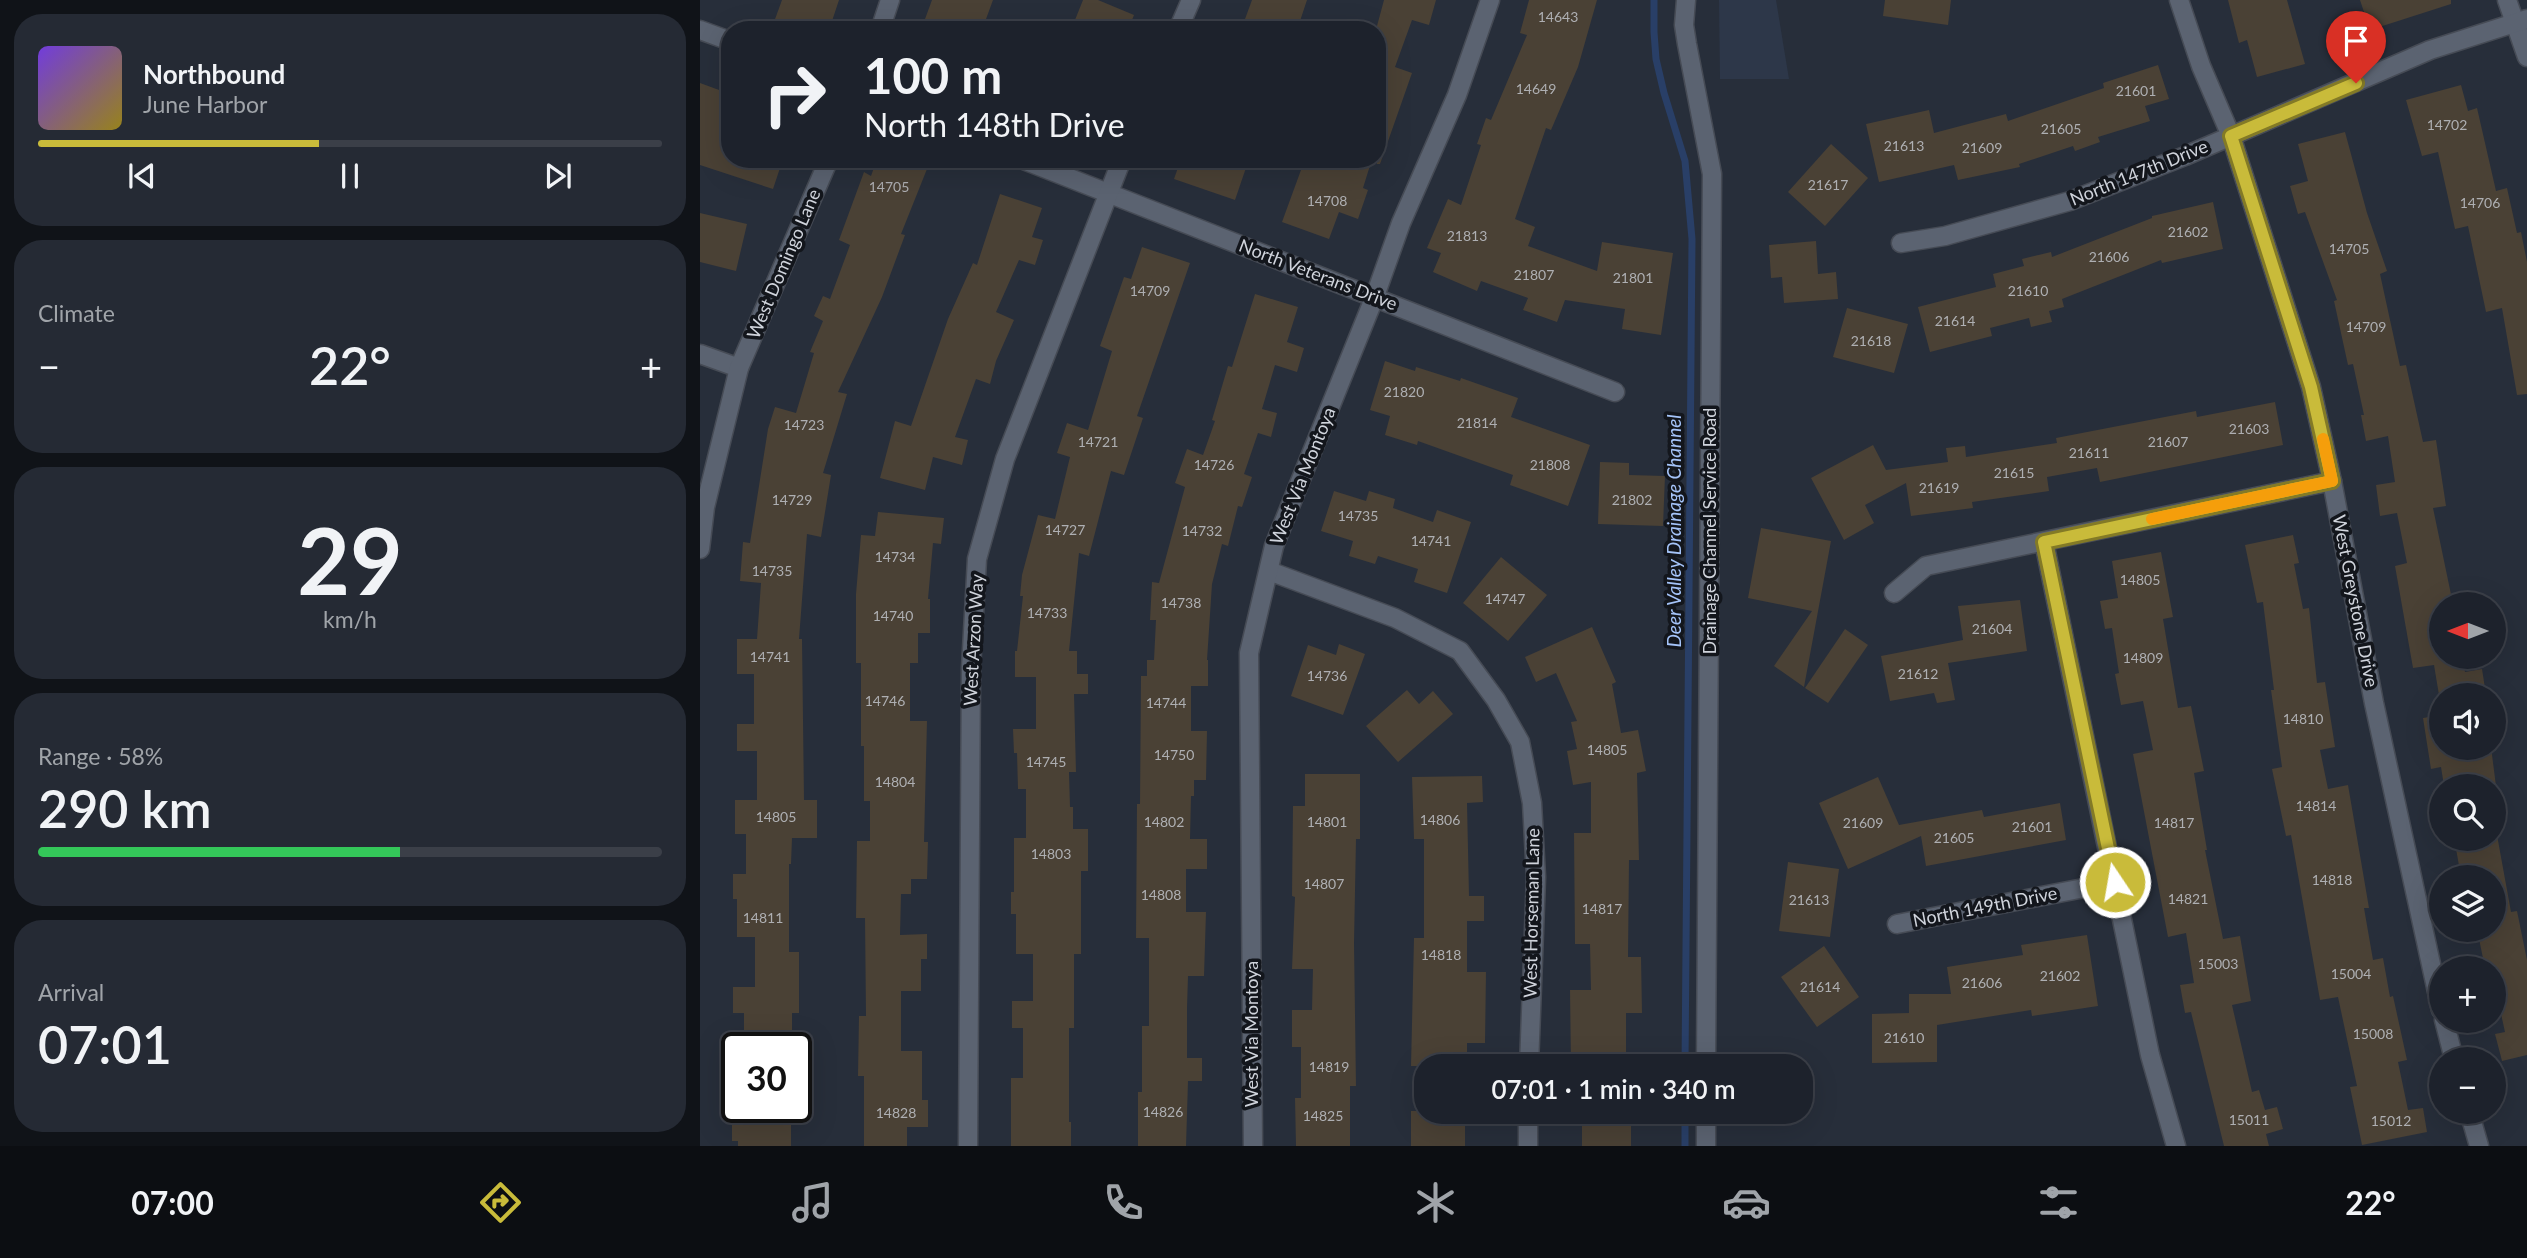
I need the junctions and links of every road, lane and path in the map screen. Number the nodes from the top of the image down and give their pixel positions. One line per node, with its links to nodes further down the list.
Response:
1 (890, 0): 7 (street)
2 (1191, 0): 8 (street)
3 (1490, 0): 19 (street, West Via Montoya)
4 (1686, 0): 32 (street, Drainage Channel Service Road)
5 (2179, 0): 13 (street, West Greystone Drive)
6 (2507, 0): 9 (street)
7 (883, 21)
8 (1182, 21)
9 (2521, 21): 12 (street); 13 (street, North 147th Drive)
10 (700, 30): 11 (street)
11 (721, 38)
12 (2527, 57)
13 (2231, 136): 18 (street, North 147th Drive); 23 (street, West Greystone Drive)
14 (825, 168): 21 (street, West Domingo Lane)
15 (1044, 168): 17 (street, North Veterans Drive)
16 (1118, 168): 17 (street, West Arzon Way)
17 (1107, 193): 19 (street, North Veterans Drive); 36 (street, West Arzon Way)
18 (1901, 243)
19 (1375, 296): 22 (street, North Veterans Drive); 26 (street, West Via Montoya)
20 (700, 355): 21 (street)
21 (739, 368): 25 (street, West Domingo Lane)
22 (1615, 392)
23 (2332, 481): 24 (street); 30 (street, West Greystone Drive)
24 (2044, 542): 27 (street); 28 (street)
25 (700, 549)
26 (1269, 571): 31 (street, West Horseman Lane); 37 (street, West Via Montoya)
27 (1894, 593)
28 (2115, 882): 29 (street, North 149th Drive); 40 (street)
29 (1898, 924)
30 (2429, 956)
31 (1529, 1054)
32 (1706, 1054)
33 (1528, 1124): 38 (street)
34 (1706, 1124): 39 (street)
35 (2473, 1124): 41 (street)
36 (968, 1146)
37 (1253, 1146)
38 (1528, 1146)
39 (1706, 1146)
40 (2176, 1146)
41 (2479, 1146)

